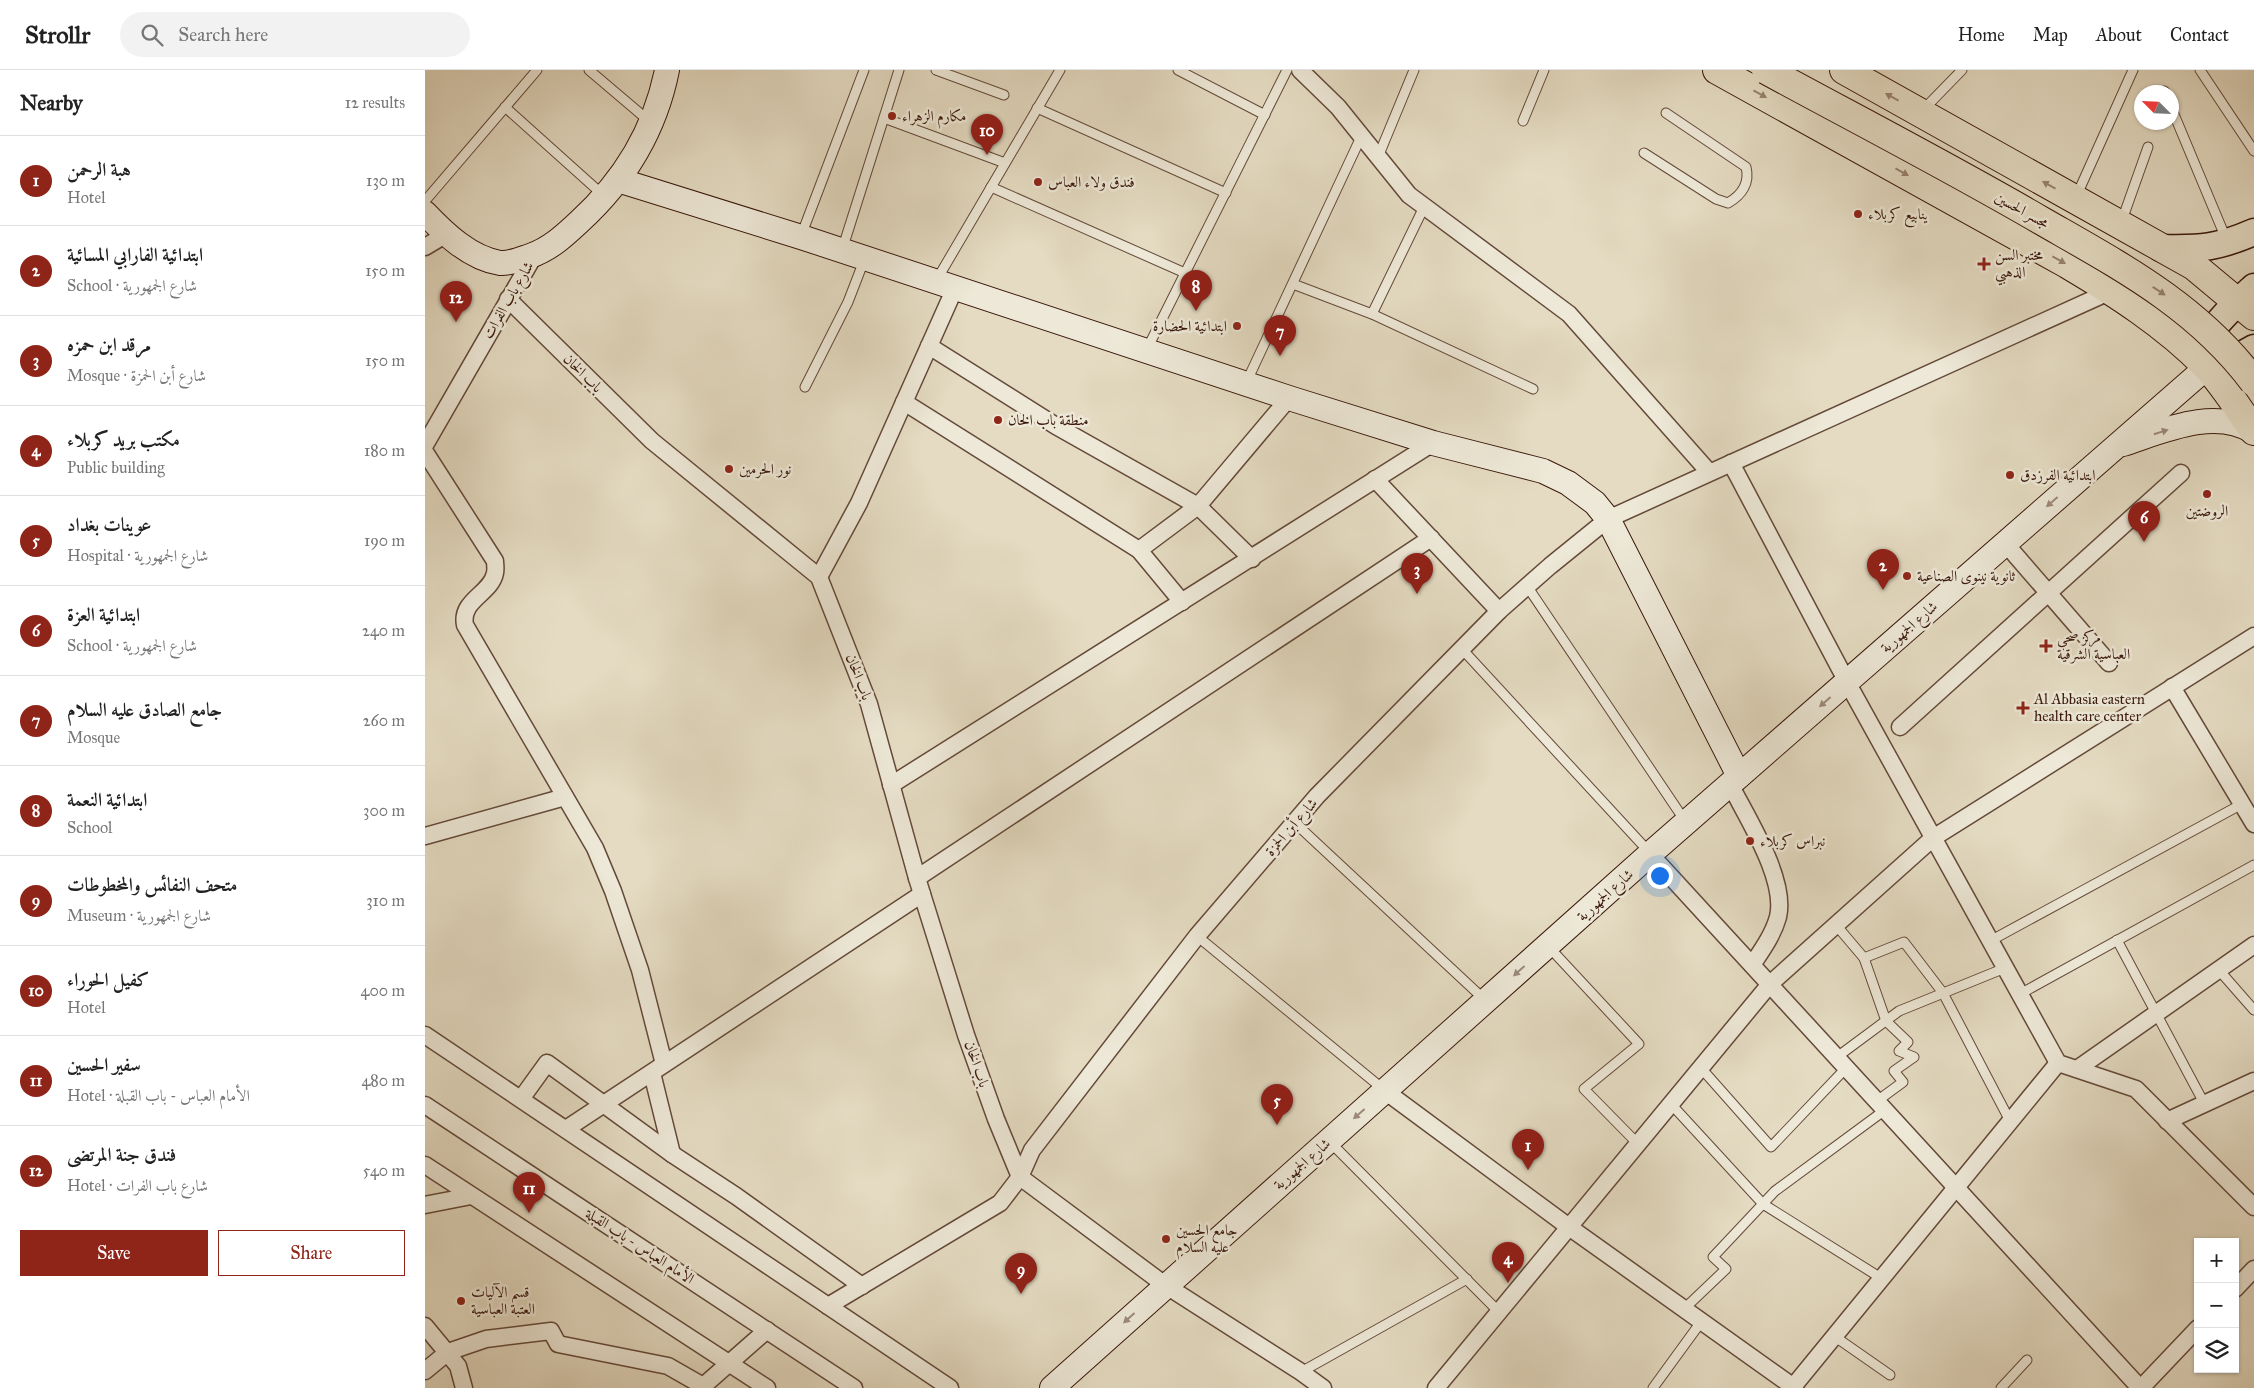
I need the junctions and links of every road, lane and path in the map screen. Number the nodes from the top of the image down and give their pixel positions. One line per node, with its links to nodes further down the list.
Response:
1 (537, 70): 21 (lane)
2 (589, 70): 28 (lane)
3 (667, 70): 28 (main road, شارع باب الفرات)
4 (864, 70): 46 (lane)
5 (899, 70): 26 (lane)
6 (936, 70): 20 (lane)
7 (1060, 70): 22 (lane)
8 (1178, 70): 25 (lane)
9 (1287, 70): 25 (lane)
10 (1300, 70): 30 (street)
11 (1414, 70): 34 (lane)
12 (1544, 70): 27 (lane)
13 (1717, 70): 56 (highway, one-way to 56)
14 (1766, 70): 65 (highway, مجسر الحسين, one-way to 65, bridge)
15 (1803, 70): 63 (highway, مجسر الحسين)
16 (1962, 70): 24 (lane)
17 (2133, 70): 40 (lane)
18 (2200, 70): 32 (lane)
19 (1852, 72): 24 (highway, one-way to 19)
20 (1004, 95)
21 (505, 107): 37 (lane); 39 (lane)
22 (1037, 108): 35 (lane); 38 (lane)
23 (1665, 113): 33 (lane)
24 (1920, 113): 40 (highway, one-way to 24)
25 (1265, 114): 38 (lane)
26 (884, 118): 35 (lane); 50 (lane)
27 (1523, 121)
28 (651, 123): 37 (main road, شارع باب الفرات)
29 (2179, 126): 47 (lane)
30 (1361, 136): 34 (street); 55 (lane)
31 (2148, 147): 43 (lane)
32 (2254, 152)
33 (1645, 153)
34 (1378, 157): 41 (street)
35 (1005, 163): 36 (lane)
36 (991, 187): 53 (lane); 54 (lane)
37 (612, 189): 46 (main road); 51 (main road, شارع باب الفرات)
38 (1226, 192): 53 (lane)
39 (425, 200)
40 (2075, 200): 43 (highway)
41 (1424, 207): 59 (lane); 77 (street)
42 (425, 213): 45 (main road)
43 (2120, 225): 49 (highway)
44 (2254, 232): 47 (main road)
45 (445, 235): 48 (street); 51 (main road)
46 (801, 237): 50 (main road)
47 (2228, 243): 49 (main road)
48 (425, 247)
49 (2161, 248): 58 (highway)
50 (842, 251): 52 (main road)
51 (535, 254): 57 (street, شارع باب الفرات)
52 (865, 258): 54 (main road); 67 (lane)
53 (1185, 273): 62 (lane)
54 (945, 284): 60 (street); 62 (main road)
55 (1293, 284): 59 (lane); 66 (lane)
56 (2111, 291): 64 (highway); 76 (street, شارع أبن الحمزة)
57 (507, 299): 73 (street, شارع باب الفرات); 86 (street, باب الخان)
58 (2249, 302): 64 (main road)
59 (1372, 314): 68 (lane)
60 (929, 346): 70 (street); 80 (street)
61 (2254, 348): 64 (main road)
62 (1147, 351): 66 (main road)
63 (2254, 353)
64 (2207, 367): 71 (highway); 74 (main road, شارع الجمهورية)
65 (2254, 382)
66 (1246, 384): 69 (main road)
67 (805, 386)
68 (1533, 389)
69 (1289, 398): 72 (main road); 80 (street)
70 (904, 402): 84 (street); 86 (street)
71 (2254, 432): 74 (main road, one-way to 71)
72 (1433, 443): 79 (street); 81 (main road)
73 (425, 446)
74 (2115, 446): 83 (main road, شارع الجمهورية, one-way to 83)
75 (425, 452): 99 (street)
76 (1731, 462): 77 (street, شارع أبن الحمزة); 94 (street)
77 (1709, 472): 81 (street, شارع أبن الحمزة)
78 (2181, 473): 88 (street)
79 (1375, 479): 82 (street); 85 (street)
80 (1198, 506): 84 (street); 85 (street)
81 (1609, 520): 87 (street, شارع أبن الحمزة); 97 (main road)
82 (1431, 538): 90 (street); 108 (street)
83 (2005, 543): 88 (street); 94 (main road, شارع الجمهورية)
84 (1139, 550): 89 (street)
85 (1252, 559): 89 (street)
86 (819, 578): 98 (street, باب الخان)
87 (1527, 586): 90 (street, شارع أبن الحمزة); 102 (lane)
88 (2048, 593): 93 (street); 96 (street)
89 (1182, 602): 98 (street)
90 (1499, 611): 92 (street, شارع أبن الحمزة)
91 (2254, 636): 95 (street)
92 (1462, 649): 101 (street, شارع أبن الحمزة); 106 (lane)
93 (2109, 663)
94 (1847, 682): 97 (main road, شارع الجمهورية, one-way to 97); 105 (street)
95 (2172, 687): 100 (street); 105 (street)
96 (1900, 727)
97 (1735, 780): 102 (main road, شارع الجمهورية); 117 (street)
98 (891, 785): 108 (street, باب الخان)
99 (565, 797): 104 (street); 130 (street)
100 (2242, 804): 103 (street); 113 (lane)
101 (1294, 822): 111 (street, شارع أبن الحمزة); 123 (lane)
102 (1687, 823): 106 (main road, شارع الجمهورية)
103 (2254, 824)
104 (425, 836)
105 (1933, 838): 110 (street); 113 (street)
106 (1650, 854): 115 (main road, شارع الجمهورية); 117 (street)
107 (2254, 865): 112 (lane)
108 (917, 878): 109 (street, باب الخان)
109 (922, 894): 130 (street); 148 (street, باب الخان)
110 (1836, 925): 116 (lane); 120 (street)
111 (1197, 936): 134 (lane); 148 (street, شارع أبن الحمزة)
112 (2117, 940): 122 (lane); 125 (lane)
113 (1990, 941): 118 (street)
114 (2254, 945): 119 (street)
115 (1548, 946): 123 (main road, شارع الجمهورية, one-way to 123); 145 (lane)
116 (1864, 958): 121 (lane); 126 (lane)
117 (1752, 965): 120 (street)
118 (2005, 968): 121 (lane); 122 (street)
119 (2218, 969): 124 (lane); 125 (street)
120 (1770, 984): 128 (street); 131 (street)
121 (1943, 993): 126 (lane); 141 (lane)
122 (2020, 994): 129 (street)
123 (1486, 1001): 134 (main road, شارع الجمهورية)
124 (2254, 1010)
125 (2156, 1013): 132 (street); 136 (lane)
126 (1886, 1021): 128 (lane); 140 (lane)
127 (425, 1035): 135 (street)
128 (1841, 1062): 131 (lane); 140 (street)
129 (2057, 1063): 132 (street); 141 (street)
130 (658, 1068): 137 (street); 146 (street)
131 (1701, 1068): 138 (street)
132 (2077, 1070): 142 (street)
133 (2254, 1081): 136 (street)
134 (1385, 1091): 144 (main road, شارع الجمهورية, one-way to 144); 154 (street)
135 (521, 1099): 137 (street); 143 (street)
136 (2204, 1103): 142 (street)
137 (604, 1104): 143 (street); 146 (street)
138 (1671, 1104): 145 (street); 151 (lane)
139 (425, 1105): 166 (street, الأمام العباس - باب القبلة)
140 (1881, 1105): 149 (street); 151 (lane)
141 (2010, 1121): 149 (street)
142 (2167, 1121): 153 (street)
143 (566, 1129): 161 (street)
144 (1329, 1141): 157 (lane); 158 (main road, شارع الجمهورية)
145 (1637, 1144): 154 (street)
146 (672, 1154): 160 (street)
147 (425, 1165): 150 (street)
148 (1020, 1177): 158 (street); 160 (street, شارع أبن الحمزة)
149 (1955, 1187): 156 (street); 186 (street)
150 (471, 1196): 152 (street); 171 (street)
151 (1763, 1204): 156 (lane); 162 (lane)
152 (425, 1206)
153 (2254, 1208)
154 (1569, 1227): 162 (street); 163 (street)
155 (2254, 1269): 159 (street)
156 (1881, 1278): 168 (street)
157 (1467, 1279): 163 (lane); 173 (lane)
158 (1165, 1285): 173 (street); 180 (main road, شارع الجمهورية, one-way to 180)
159 (2239, 1285)
160 (862, 1286): 161 (street, شارع أبن الحمزة)
161 (828, 1306): 179 (street)
162 (1685, 1309): 164 (street)
163 (1499, 1312): 182 (street)
164 (1701, 1322): 183 (lane); 184 (street)
165 (425, 1326): 169 (street)
166 (767, 1330): 171 (street); 178 (street, الأمام العباس - باب القبلة)
167 (2194, 1332): 186 (street)
168 (1834, 1336): 174 (lane); 184 (street)
169 (447, 1352): 172 (street); 175 (street); 176 (street)
170 (2027, 1360): 185 (lane)
171 (729, 1363): 175 (street); 177 (street)
172 (425, 1371)
173 (1301, 1372): 181 (street)
174 (1890, 1375)
175 (702, 1387)
176 (464, 1388)
177 (767, 1388)
178 (854, 1388)
179 (949, 1388)
180 (1052, 1388)
181 (1323, 1388)
182 (1436, 1388)
183 (1653, 1388)
184 (1793, 1388)
185 (2001, 1388)
186 (2141, 1388)

